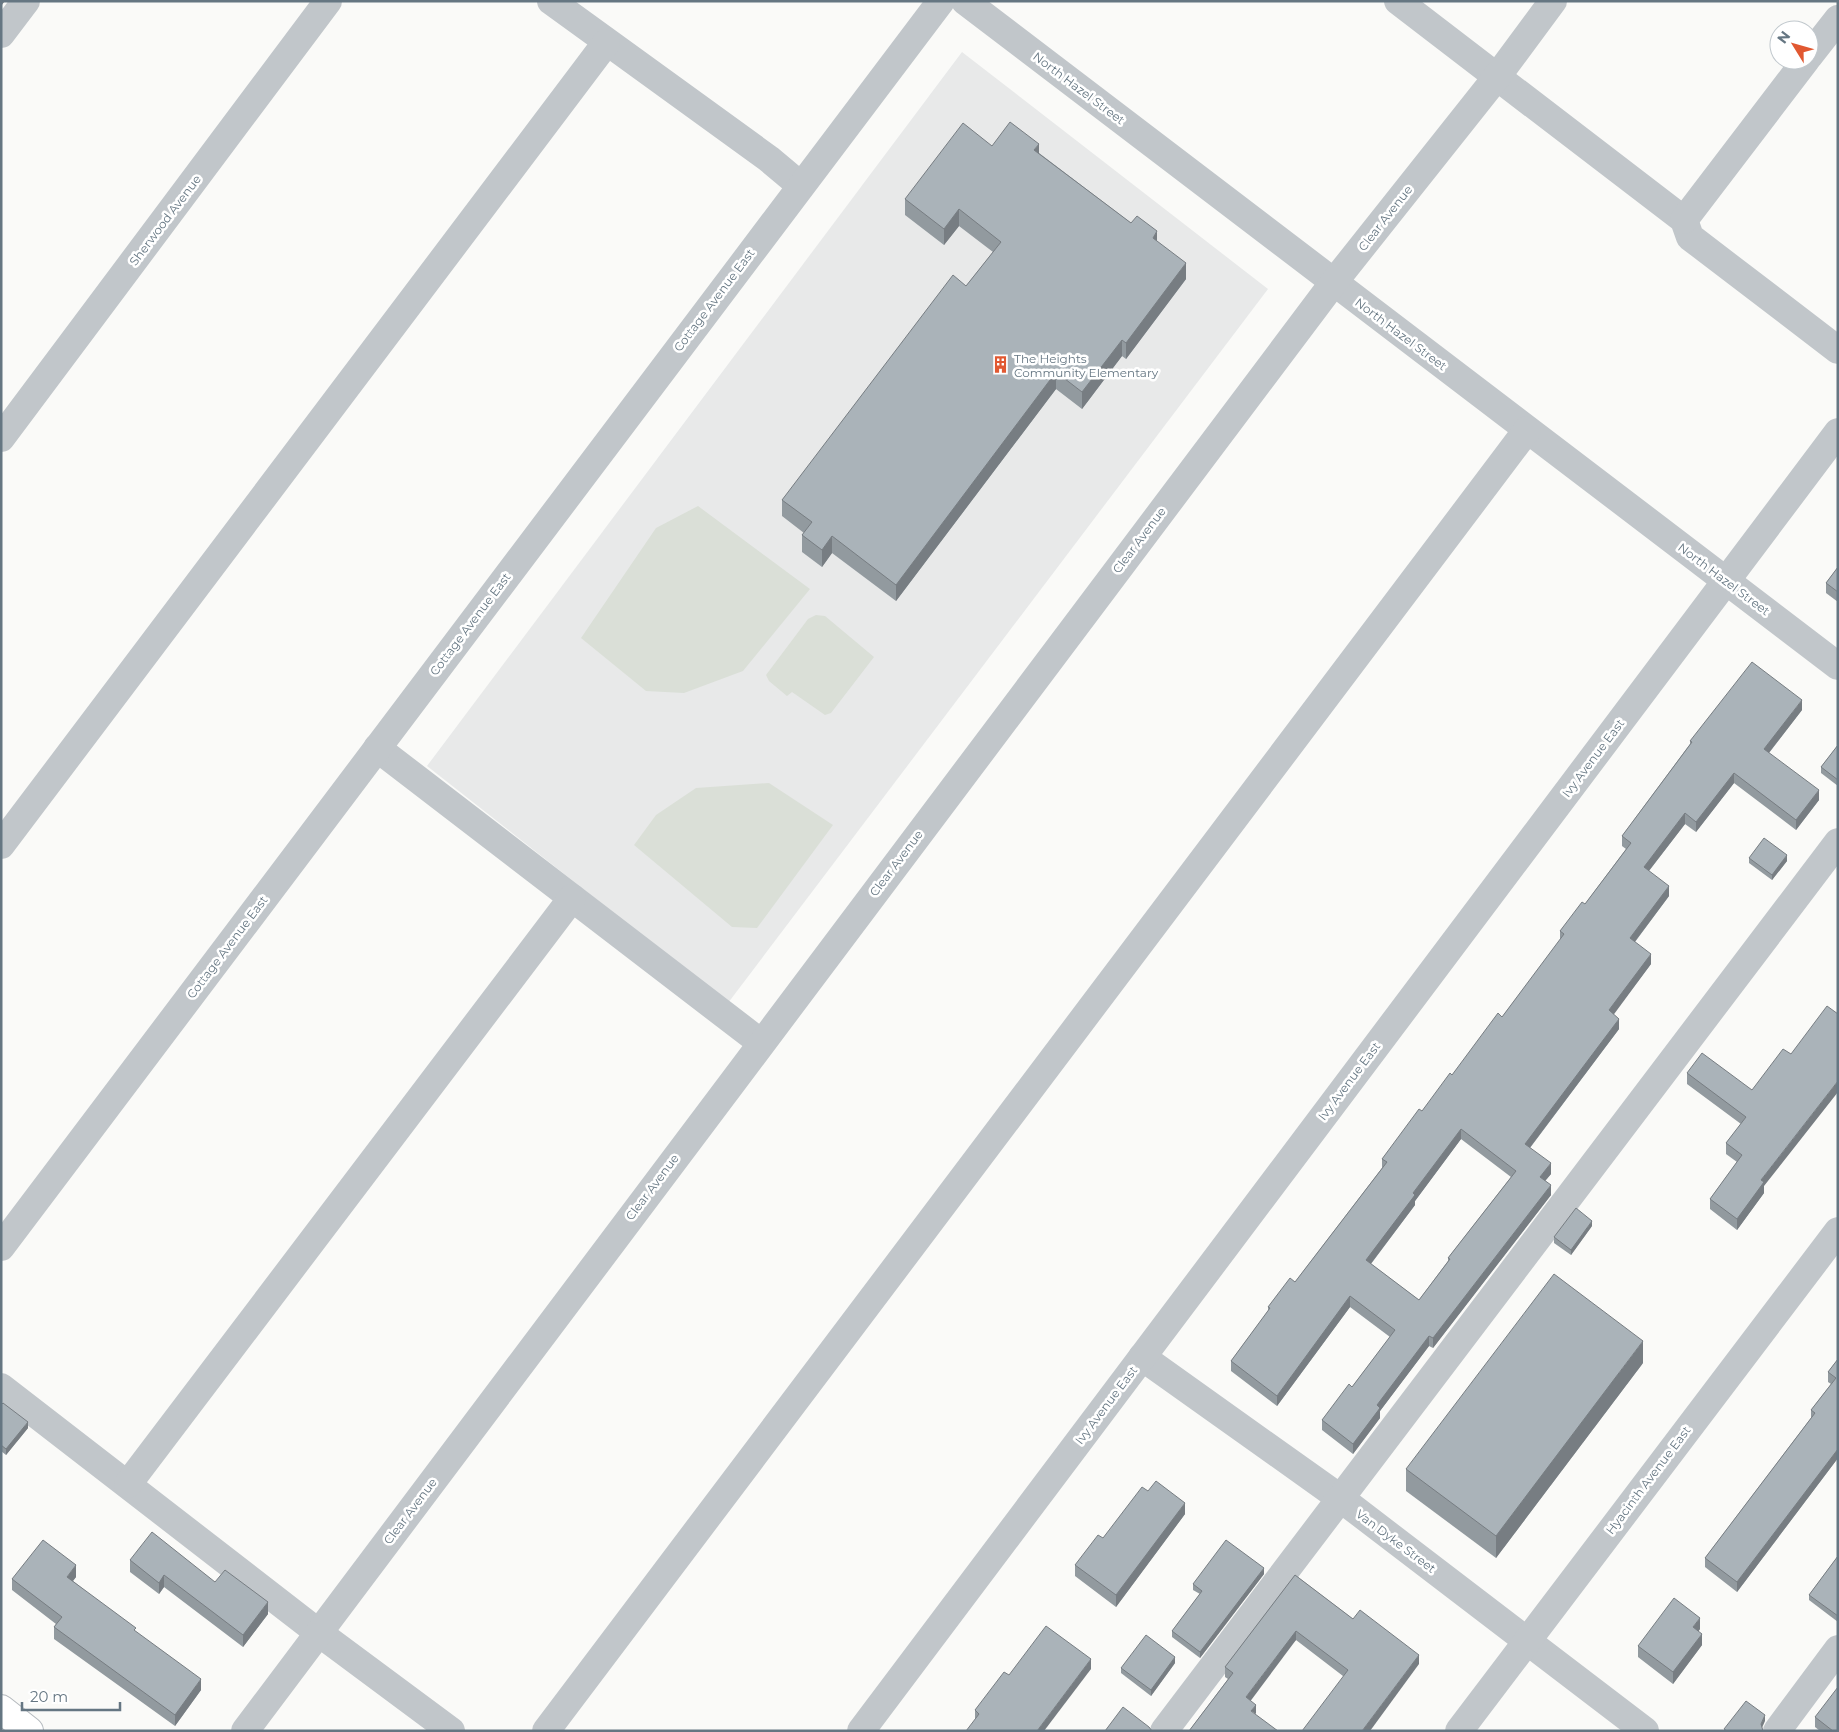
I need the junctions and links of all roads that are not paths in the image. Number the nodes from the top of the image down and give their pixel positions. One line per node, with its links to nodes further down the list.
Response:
1 (26, 1): 9 (street)
2 (328, 1): 20 (street, Sherwood Avenue)
3 (552, 1): 10 (street)
4 (940, 1): 14 (street, Cottage Avenue East)
5 (965, 1): 16 (street, North Hazel Street)
6 (1398, 1): 13 (street)
7 (1554, 1): 13 (street, Clear Avenue)
8 (1838, 19): 11 (street)
9 (1, 34)
10 (606, 42): 14 (street); 25 (street)
11 (1819, 43)
12 (1798, 70): 15 (street)
13 (1496, 78): 15 (street); 16 (street, Clear Avenue)
14 (800, 185): 23 (street, Cottage Avenue East)
15 (1684, 220): 17 (street)
16 (1334, 282): 18 (street, North Hazel Street); 27 (street, Clear Avenue)
17 (1838, 350)
18 (1527, 430): 21 (street, North Hazel Street); 41 (street)
19 (1838, 432): 21 (street, Ivy Avenue East)
20 (1, 438)
21 (1725, 581): 22 (street, North Hazel Street); 30 (street, Ivy Avenue East)
22 (1838, 666)
23 (377, 748): 26 (street); 29 (street, Cottage Avenue East)
24 (1838, 842): 33 (street)
25 (1, 845)
26 (572, 898): 27 (street); 32 (street)
27 (760, 1042): 34 (street, Clear Avenue)
28 (1838, 1231): 35 (street, Hyacinth Avenue East)
29 (1, 1247)
30 (1142, 1357): 33 (street, Van Dyke Street); 42 (street, Ivy Avenue East)
31 (1, 1387): 32 (street)
32 (128, 1484): 34 (street)
33 (1340, 1498): 35 (street, Van Dyke Street); 43 (street)
34 (319, 1633): 39 (street, Clear Avenue); 40 (street)
35 (1526, 1640): 44 (street, Hyacinth Avenue East); 45 (street, Van Dyke Street)
36 (1838, 1649): 46 (street)
37 (1, 1709): 38 (main road)
38 (29, 1731)
39 (245, 1731)
40 (451, 1731)
41 (546, 1731)
42 (861, 1731)
43 (1164, 1731)
44 (1459, 1731)
45 (1645, 1731)
46 (1777, 1731)

